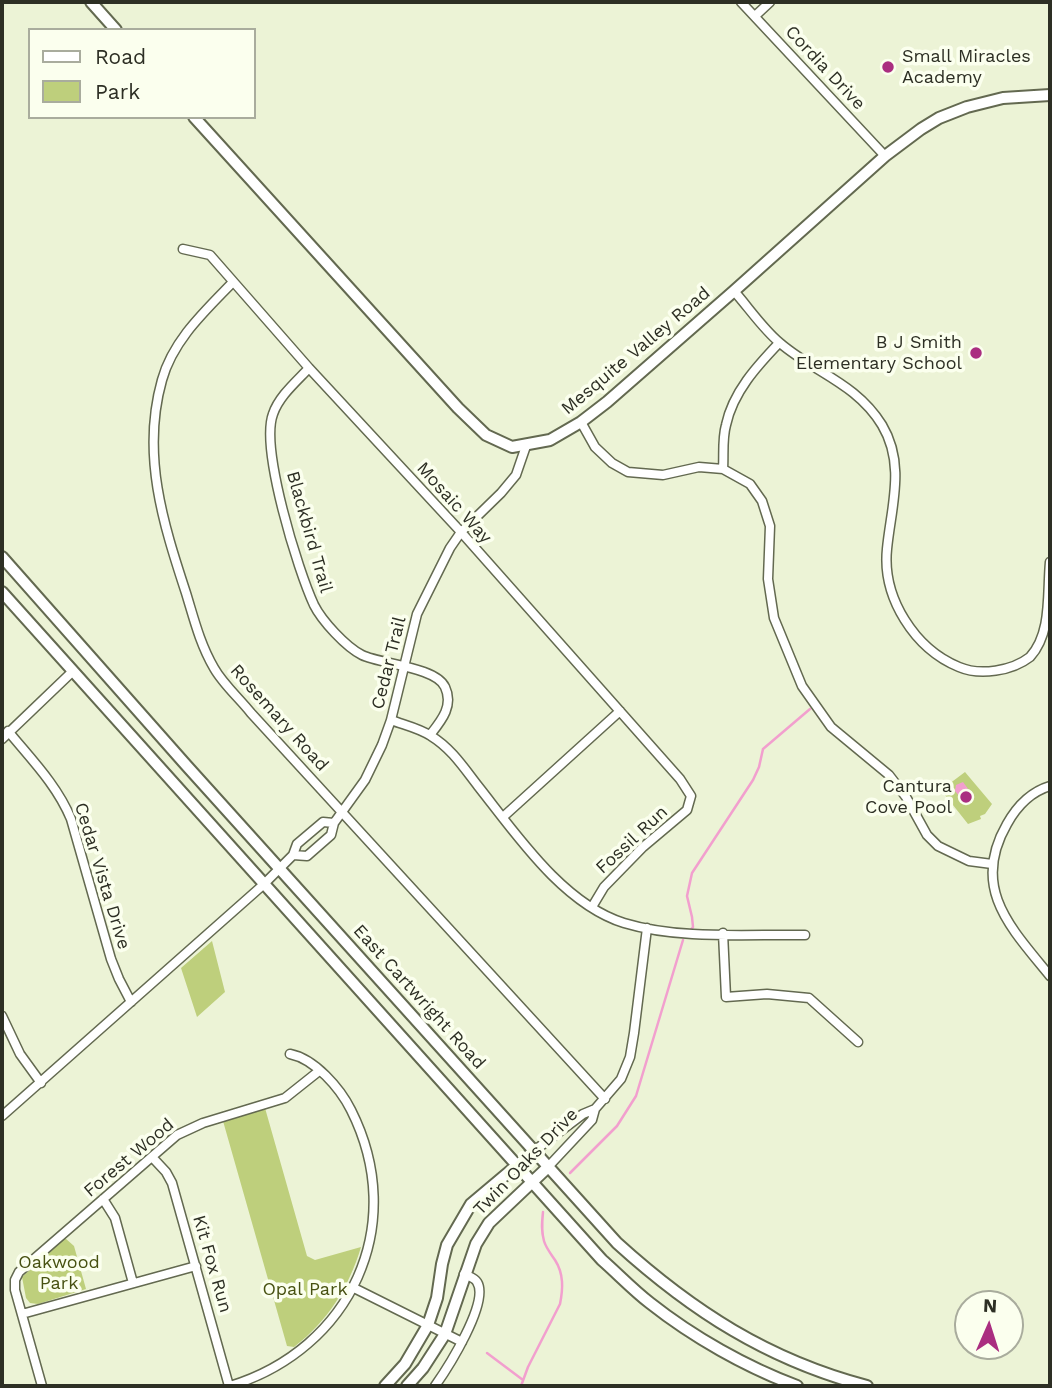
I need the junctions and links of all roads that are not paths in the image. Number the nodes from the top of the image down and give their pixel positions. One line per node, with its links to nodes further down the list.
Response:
1 (91, 2): 5 (main road)
2 (741, 2): 4 (street, Cordia Drive)
3 (771, 2): 4 (street)
4 (755, 16): 8 (street, Cordia Drive)
5 (114, 28)
6 (1050, 95): 8 (main road, Mesquite Valley Road)
7 (196, 119): 15 (main road)
8 (885, 156): 11 (main road, Mesquite Valley Road)
9 (183, 249): 10 (street, Mosaic Way)
10 (233, 282): 13 (street, Mosaic Way); 30 (street, Rosemary Road)
11 (734, 292): 12 (street); 14 (main road, Mesquite Valley Road)
12 (779, 343): 16 (street); 19 (street)
13 (309, 368): 17 (street, Mosaic Way); 21 (street, Blackbird Trail)
14 (581, 422): 15 (main road, Mesquite Valley Road); 16 (street)
15 (526, 446): 17 (street, Cedar Trail)
16 (723, 469): 34 (street)
17 (461, 532): 21 (street, Cedar Trail); 23 (street, Mosaic Way)
18 (2, 557): 35 (main road, East Cartwright Road)
19 (1050, 562)
20 (2, 592): 22 (main road)
21 (405, 666): 24 (street, Cedar Trail); 26 (street, Blackbird Trail)
22 (72, 672): 25 (street); 36 (main road)
23 (621, 711): 29 (street, Mosaic Way); 31 (street)
24 (391, 720): 26 (street); 30 (street, Cedar Trail)
25 (8, 731): 27 (street); 42 (street, Cedar Vista Drive)
26 (430, 735): 31 (street)
27 (2, 739)
28 (1050, 786): 34 (street)
29 (691, 796): 37 (street, Fossil Run)
30 (342, 812): 32 (street, Cedar Trail); 48 (street, Rosemary Road)
31 (503, 817): 37 (street)
32 (334, 822): 33 (street, Cedar Trail); 33 (street, Cedar Trail)
33 (293, 855): 35 (street, Cedar Trail)
34 (992, 864): 41 (street)
35 (279, 868): 36 (street, Cedar Trail); 51 (main road, East Cartwright Road)
36 (263, 885): 42 (street, Cedar Trail); 53 (main road)
37 (592, 907): 38 (street)
38 (648, 928): 39 (street); 48 (street, Twin Oaks Drive)
39 (723, 933): 40 (street); 44 (street)
40 (805, 935)
41 (1050, 976)
42 (131, 1002): 47 (street, Cedar Trail)
43 (2, 1016): 47 (street)
44 (859, 1042)
45 (290, 1054): 46 (street)
46 (319, 1071): 52 (street, Forest Wood); 60 (street)
47 (41, 1083): 50 (street, Cedar Trail)
48 (605, 1099): 49 (street, Twin Oaks Drive)
49 (595, 1110): 51 (street, Twin Oaks Drive); 54 (street, Twin Oaks Drive)
50 (2, 1116)
51 (534, 1151): 53 (main road, Twin Oaks Drive); 54 (main road, East Cartwright Road)
52 (152, 1157): 56 (street, Forest Wood); 57 (street, Kit Fox Run)
53 (517, 1165): 55 (main road); 62 (main road, Twin Oaks Drive)
54 (547, 1168): 55 (main road, Twin Oaks Drive); 71 (main road, East Cartwright Road)
55 (532, 1182): 58 (main road, Twin Oaks Drive); 70 (main road)
56 (103, 1199): 59 (street); 61 (street, Forest Wood)
57 (196, 1266): 59 (street); 66 (street, Kit Fox Run)
58 (464, 1274): 63 (main road, Twin Oaks Drive); 64 (street)
59 (133, 1283): 61 (street)
60 (354, 1289): 62 (street); 66 (street)
61 (22, 1314): 65 (street)
62 (428, 1325): 63 (street); 67 (main road, Twin Oaks Drive)
63 (445, 1334): 64 (street); 68 (main road, Twin Oaks Drive)
64 (462, 1342): 69 (street)
65 (42, 1386)
66 (230, 1386)
67 (385, 1386)
68 (407, 1386)
69 (435, 1386)
70 (797, 1386)
71 (867, 1386)

